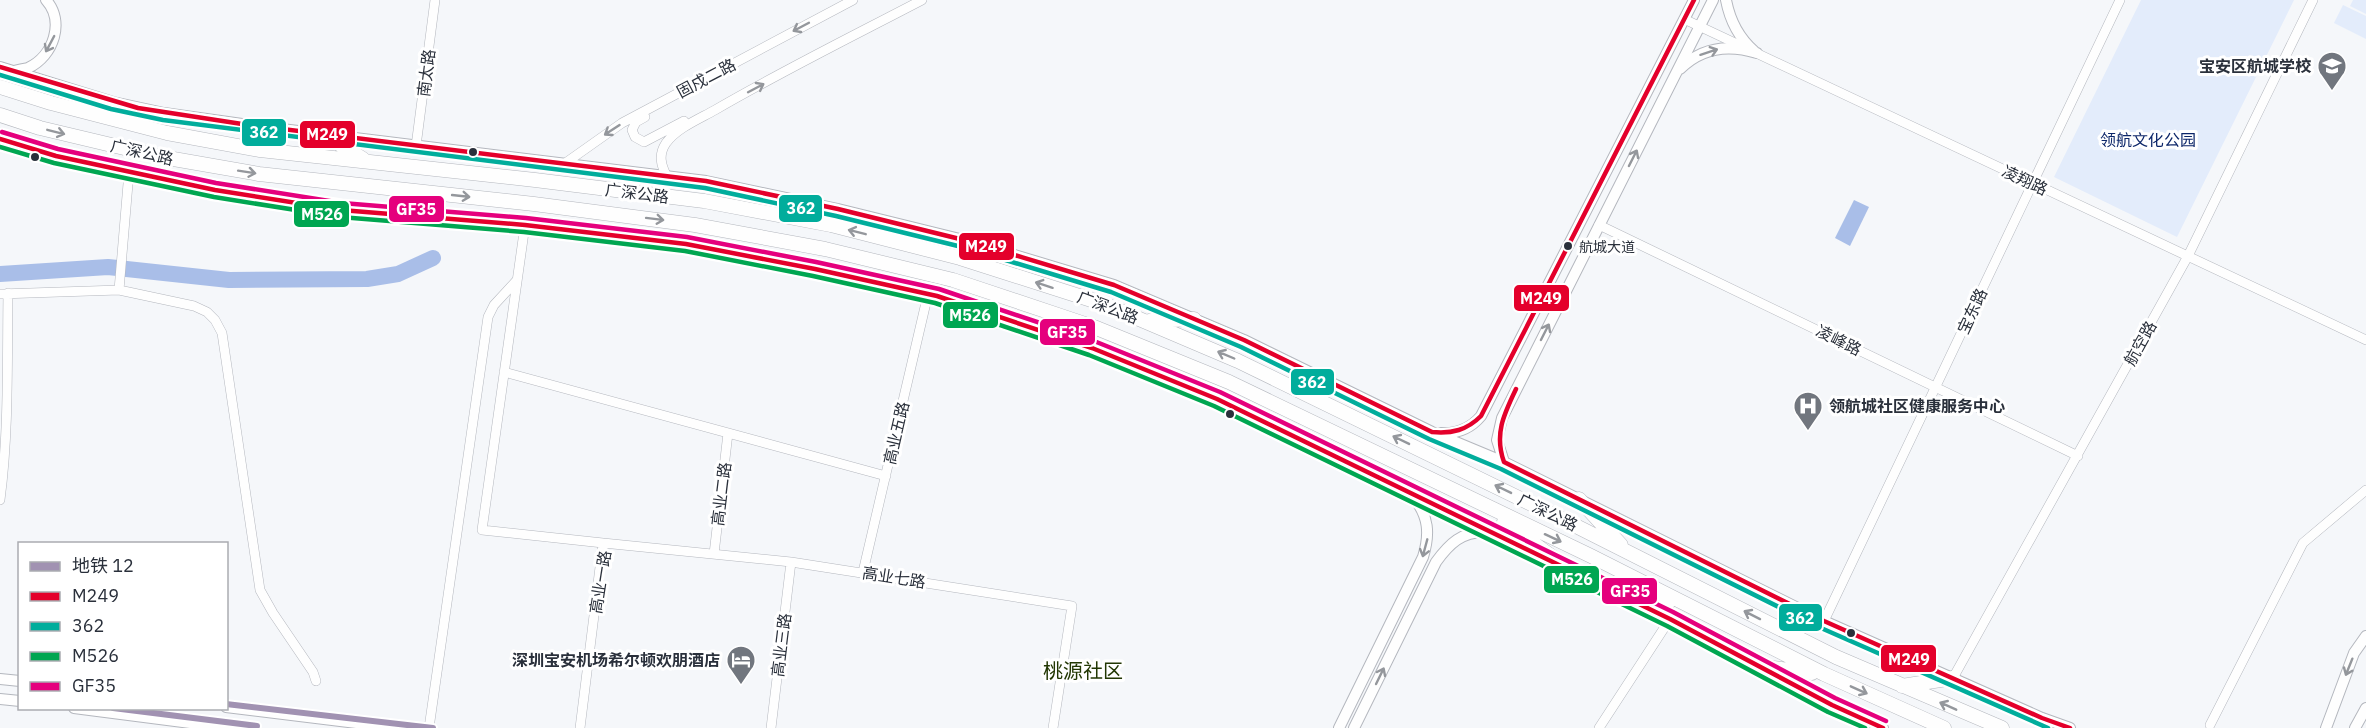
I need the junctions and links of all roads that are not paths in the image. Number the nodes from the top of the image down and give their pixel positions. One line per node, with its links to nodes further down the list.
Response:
1 (46, 0): 14 (main road, one-way to 14)
2 (435, 0): 24 (street, 南太路)
3 (853, 0): 15 (street, 固戍二路, one-way to 15)
4 (922, 0): 18 (street, 固戍二路, one-way to 4)
5 (1694, 0): 10 (main road)
6 (1713, 0): 11 (main road)
7 (1726, 0): 12 (main road)
8 (2120, 0): 29 (street, 宝东路)
9 (2313, 0): 32 (street, 航空路)
10 (1684, 19): 11 (street, 凌翔路); 42 (main road)
11 (1699, 27): 12 (street, 凌翔路); 16 (main road)
12 (1757, 53): 16 (main road, one-way to 12); 29 (street, 凌翔路)
13 (0, 67): 14 (main road)
14 (13, 71): 22 (main road)
15 (713, 74): 18 (street); 26 (street, 固戍二路, one-way to 26)
16 (1672, 82): 31 (main road, one-way to 16)
17 (0, 87): 25 (highway, 广深公路)
18 (729, 102): 28 (street, 固戍二路)
19 (0, 114): 20 (highway, 广深公路)
20 (19, 121): 21 (highway); 37 (highway, 广深公路, one-way to 37)
21 (0, 124)
22 (325, 135): 24 (main road); 25 (highway)
23 (0, 139): 27 (main road)
24 (416, 146): 26 (main road)
25 (368, 161): 39 (highway, 广深公路, one-way to 25)
26 (564, 164): 28 (main road)
27 (129, 172): 30 (main road); 34 (street)
28 (667, 177): 38 (main road)
29 (2033, 183): 32 (street, 凌翔路); 45 (street, 宝东路)
30 (525, 225): 33 (street); 36 (main road)
31 (1599, 225): 43 (main road, one-way to 31); 45 (street, 凌峰路)
32 (2188, 256): 40 (street, 凌翔路); 48 (street, 航空路)
33 (517, 280): 44 (street); 82 (street)
34 (119, 290): 35 (street); 72 (street)
35 (4, 293): 55 (street)
36 (928, 294): 41 (main road); 50 (street, 高业五路)
37 (1065, 317): 41 (highway); 54 (highway, 广深公路)
38 (1194, 319): 39 (highway); 46 (main road)
39 (1145, 321): 58 (highway, 广深公路, one-way to 39)
40 (2366, 340)
41 (1092, 348): 52 (main road)
42 (1512, 355): 43 (main road); 46 (main road)
43 (1530, 363): 49 (main road)
44 (504, 372): 47 (street); 57 (street)
45 (1936, 387): 48 (street, 凌峰路); 65 (street, 宝东路)
46 (1432, 432): 49 (main road)
47 (728, 433): 50 (street); 59 (street, 高业二路)
48 (2078, 456): 69 (street, 航空路)
49 (1504, 462): 53 (main road)
50 (886, 476): 61 (street, 高业五路)
51 (2366, 490): 79 (street)
52 (1411, 495): 56 (main road); 86 (main road, one-way to 86)
53 (1579, 499): 58 (highway); 65 (main road)
54 (1472, 500): 62 (highway); 63 (highway, 广深公路, one-way to 63)
55 (0, 501)
56 (1489, 532): 62 (main road); 87 (main road, one-way to 56)
57 (603, 543): 59 (street, 高业一路); 83 (street, 高业一路)
58 (1626, 551): 73 (highway, 广深公路, one-way to 58)
59 (714, 554): 60 (street, 高业七路)
60 (791, 562): 61 (street, 高业七路); 84 (street, 高业三路)
61 (863, 572): 85 (street, 高业七路)
62 (1576, 574): 63 (highway); 64 (main road)
63 (1706, 615): 68 (highway, 广深公路)
64 (1670, 619): 67 (main road); 88 (street)
65 (1824, 621): 69 (main road)
66 (2366, 636): 93 (main road, one-way to 93)
67 (1758, 666): 68 (highway); 89 (main road)
68 (1824, 674): 90 (highway, 广深公路, one-way to 90)
69 (1953, 678): 73 (highway); 92 (main road)
70 (0, 679): 71 (main road)
71 (18, 681)
72 (316, 681)
73 (1902, 686): 91 (highway, 广深公路, one-way to 73)
74 (0, 699): 75 (main road)
75 (18, 701)
76 (228, 707): 81 (main road)
77 (90, 710): 80 (main road)
78 (2364, 710): 94 (main road)
79 (2210, 725)
80 (229, 728)
81 (397, 728)
82 (429, 728)
83 (580, 728)
84 (771, 728)
85 (1053, 728)
86 (1339, 728)
87 (1354, 728)
88 (1599, 728)
89 (1883, 728)
90 (1944, 728)
91 (2002, 728)
92 (2070, 728)
93 (2326, 728)
94 (2355, 728)

